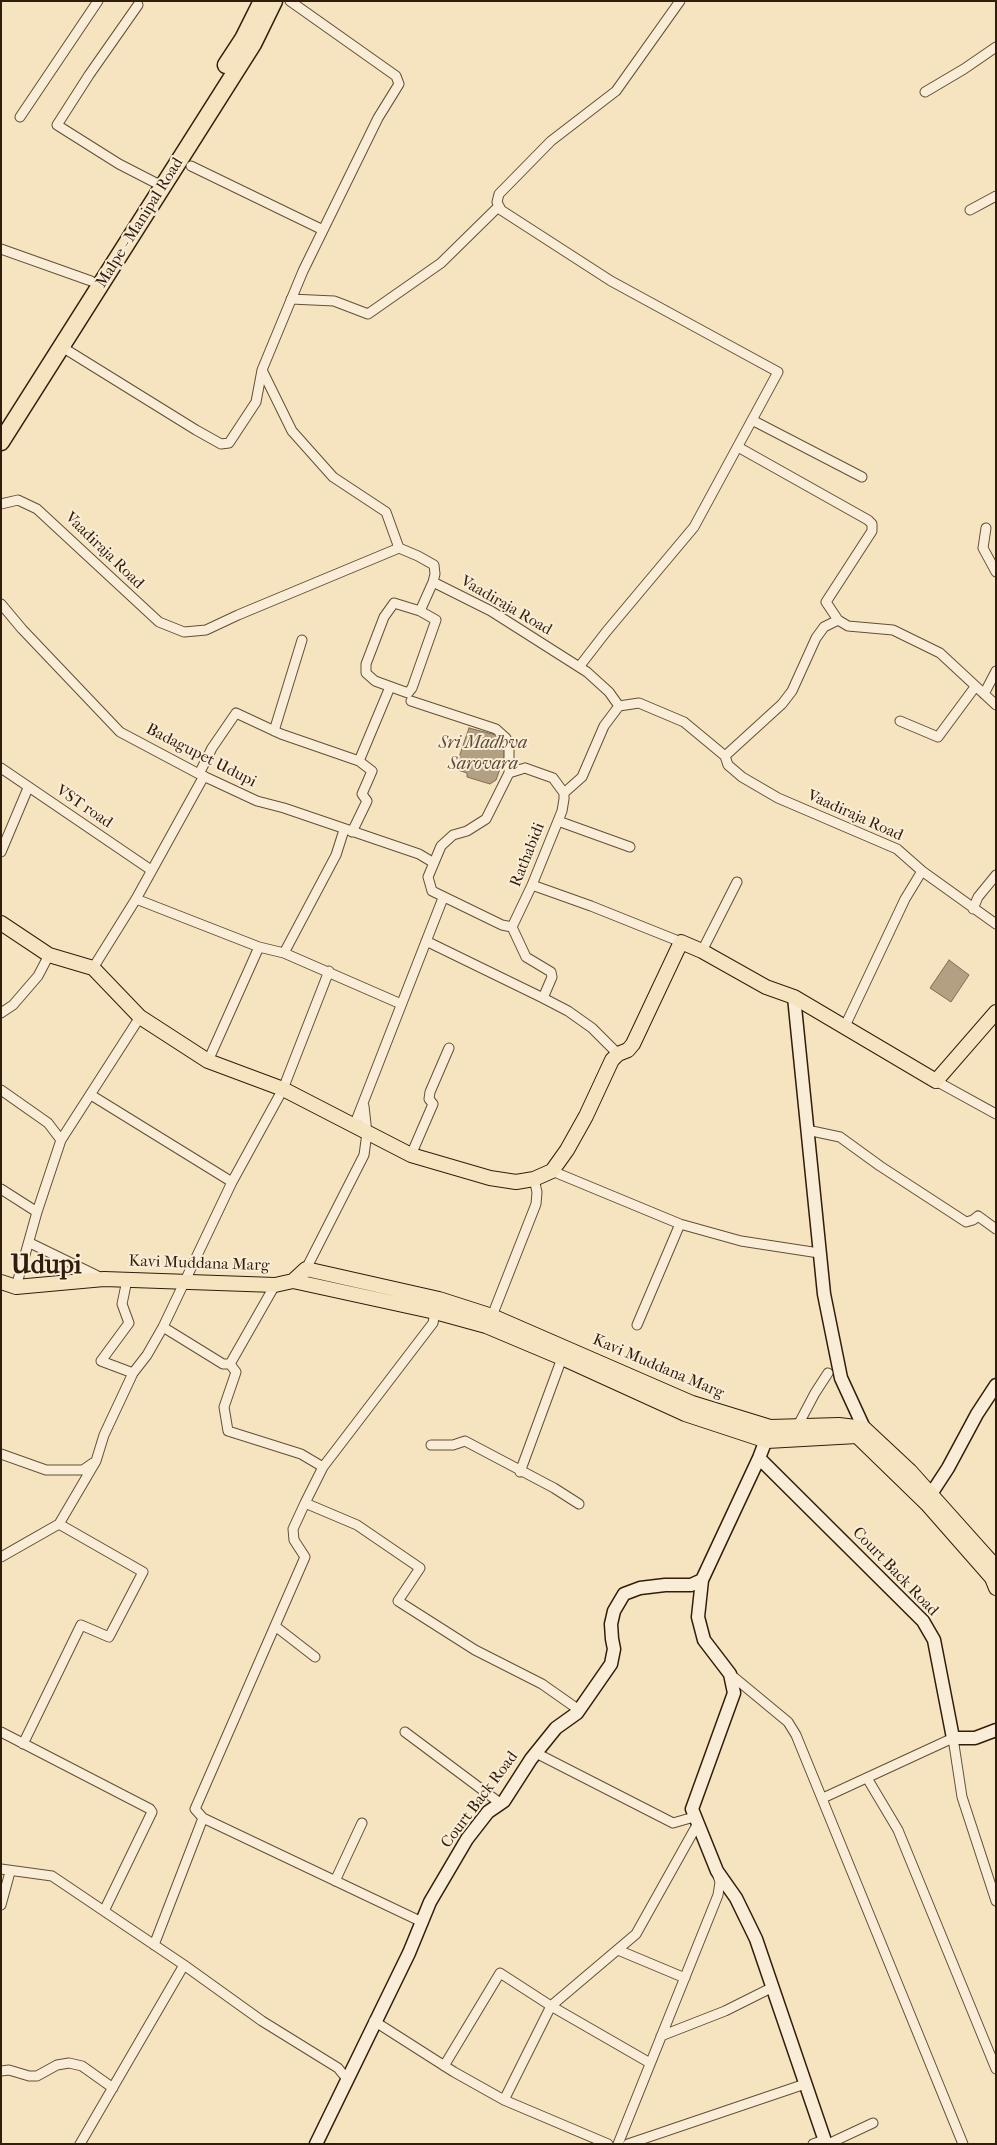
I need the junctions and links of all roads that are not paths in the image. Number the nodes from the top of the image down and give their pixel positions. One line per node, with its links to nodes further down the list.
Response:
1 (98, 1): 8 (street)
2 (290, 1): 14 (street)
3 (680, 1): 12 (street)
4 (137, 3): 10 (street)
5 (264, 4): 10 (highway, Malpe - Manipal Road); 18 (highway, Malpe - Manipal Road)
6 (996, 47): 7 (street)
7 (925, 92)
8 (20, 117)
9 (191, 166): 14 (street)
10 (154, 182): 16 (highway, Malpe - Manipal Road)
11 (996, 196): 13 (street)
12 (498, 207): 17 (street); 20 (street)
13 (970, 210)
14 (323, 230): 17 (street)
15 (1, 249): 16 (street)
16 (91, 281): 21 (highway, Malpe - Manipal Road)
17 (291, 299): 19 (street)
18 (62, 347): 19 (street); 22 (highway, Malpe - Manipal Road)
19 (262, 370): 27 (street)
20 (752, 420): 23 (street); 24 (street)
21 (1, 423)
22 (1, 442)
23 (738, 446): 32 (street); 34 (street)
24 (862, 477)
25 (1, 504): 27 (street, Vaadiraja Road)
26 (986, 528): 28 (street)
27 (399, 548): 29 (street)
28 (996, 572)
29 (433, 582): 31 (street); 34 (street, Vaadiraja Road)
30 (1, 604): 48 (street, Badagupet Udupi)
31 (420, 611): 36 (street); 36 (street)
32 (838, 620): 37 (street); 44 (street)
33 (302, 640): 43 (street)
34 (579, 667): 41 (street, Vaadiraja Road)
35 (996, 671): 38 (street)
36 (390, 687): 45 (street)
37 (975, 687): 38 (street); 42 (street)
38 (984, 694): 40 (street)
39 (411, 701): 47 (street)
40 (996, 705)
41 (619, 706): 44 (street, Vaadiraja Road); 50 (street)
42 (900, 721)
43 (274, 730): 45 (street); 48 (street)
44 (724, 756): 57 (street, Vaadiraja Road)
45 (361, 757): 52 (street)
46 (1, 768): 49 (street, VST road)
47 (509, 773): 50 (street); 55 (street)
48 (202, 775): 52 (street, Badagupet Udupi); 56 (street)
49 (28, 788): 54 (street); 56 (street, VST road)
50 (564, 792): 51 (street, Rathabidi)
51 (558, 820): 53 (street); 60 (street, Rathabidi)
52 (348, 831): 55 (street, Badagupet Udupi); 71 (street)
53 (630, 847)
54 (1, 852)
55 (434, 863): 61 (street)
56 (151, 870): 62 (street)
57 (922, 871): 63 (street, Vaadiraja Road); 81 (street)
58 (996, 875): 63 (street)
59 (737, 882): 70 (street)
60 (532, 885): 66 (street, Rathabidi); 68 (street)
61 (443, 898): 66 (street); 67 (street)
62 (136, 899): 69 (street); 73 (street)
63 (973, 909): 65 (street, Vaadiraja Road)
64 (1, 924): 72 (main road)
65 (996, 924)
66 (512, 927): 76 (street)
67 (426, 941): 76 (street); 77 (street)
68 (681, 942): 70 (main road); 83 (main road)
69 (259, 946): 71 (street); 84 (street)
70 (702, 951): 75 (main road)
71 (284, 953): 74 (street)
72 (49, 955): 73 (main road); 79 (street)
73 (93, 968): 80 (main road)
74 (329, 971): 77 (street); 86 (street)
75 (794, 997): 81 (main road); 92 (street)
76 (543, 998): 83 (street)
77 (401, 1004): 89 (street)
78 (996, 1012): 85 (main road)
79 (1, 1013)
80 (140, 1017): 84 (main road); 88 (street)
81 (845, 1026): 85 (main road)
82 (448, 1048): 95 (street)
83 (618, 1054): 96 (main road)
84 (208, 1061): 86 (main road)
85 (936, 1081): 90 (street)
86 (283, 1089): 91 (main road); 98 (street)
87 (1, 1090): 94 (street)
88 (91, 1095): 94 (street); 98 (street)
89 (363, 1102): 91 (street); 93 (street)
90 (996, 1114)
91 (354, 1126): 93 (main road)
92 (807, 1130): 102 (street); 104 (street)
93 (367, 1133): 95 (main road); 105 (street)
94 (62, 1140): 100 (street)
95 (411, 1156): 97 (main road)
96 (552, 1171): 97 (main road); 101 (street)
97 (534, 1179): 114 (street)
98 (232, 1182): 110 (street)
99 (1, 1189): 100 (street)
100 (37, 1212): 103 (street)
101 (680, 1224): 104 (street); 115 (street)
102 (996, 1229)
103 (30, 1243): 106 (street); 112 (street)
104 (819, 1253): 124 (street)
105 (306, 1269): 108 (main road); 114 (main road, Kavi Muddana Marg)
106 (104, 1278): 107 (main road, Kavi Muddana Marg); 112 (main road, Kavi Muddana Marg)
107 (127, 1280): 110 (main road, Kavi Muddana Marg); 119 (street)
108 (293, 1281): 111 (main road, Kavi Muddana Marg); 113 (main road, Kavi Muddana Marg)
109 (1, 1282): 112 (main road)
110 (184, 1282): 111 (main road, Kavi Muddana Marg); 116 (street)
111 (275, 1285): 118 (street)
112 (16, 1287)
113 (435, 1312): 117 (main road, Kavi Muddana Marg); 130 (street)
114 (492, 1316): 123 (main road, Kavi Muddana Marg)
115 (637, 1325)
116 (164, 1326): 118 (street); 119 (street)
117 (562, 1358): 125 (main road, Kavi Muddana Marg); 131 (street)
118 (230, 1364): 130 (street)
119 (133, 1373): 129 (street)
120 (828, 1373): 122 (street)
121 (996, 1385): 132 (street)
122 (797, 1426): 123 (main road, Kavi Muddana Marg); 124 (main road, Kavi Muddana Marg)
123 (770, 1427): 125 (street)
124 (860, 1432): 125 (main road, Kavi Muddana Marg); 132 (main road); 139 (main road)
125 (767, 1441): 128 (street)
126 (431, 1445): 131 (street)
127 (1, 1454): 129 (street)
128 (759, 1458): 138 (street); 147 (street, Court Back Road)
129 (96, 1461): 135 (street)
130 (323, 1466): 133 (street)
131 (520, 1472): 134 (street)
132 (931, 1494): 137 (main road)
133 (305, 1503): 140 (street); 143 (street)
134 (579, 1504)
135 (59, 1524): 136 (street); 148 (street)
136 (1, 1557)
137 (996, 1567)
138 (702, 1580): 142 (street); 143 (street, Court Back Road)
139 (996, 1588)
140 (275, 1626): 141 (street); 153 (street)
141 (316, 1657)
142 (730, 1674): 151 (street); 154 (street)
143 (579, 1710): 149 (street, Court Back Road)
144 (996, 1730): 147 (street)
145 (1, 1732): 148 (street)
146 (405, 1732): 152 (street)
147 (953, 1738): 150 (street); 159 (street)
148 (23, 1744): 161 (street)
149 (536, 1753): 152 (street, Court Back Road); 154 (street)
150 (867, 1778): 151 (street); 173 (street)
151 (823, 1798): 186 (street)
152 (500, 1803): 162 (street, Court Back Road)
153 (203, 1818): 158 (street); 163 (street)
154 (695, 1821): 157 (street); 164 (street)
155 (362, 1823): 158 (street)
156 (6, 1870): 160 (street); 161 (street)
157 (717, 1871): 166 (street); 167 (street)
158 (335, 1881): 162 (street)
159 (996, 1901)
160 (1, 1905)
161 (104, 1911): 163 (street)
162 (422, 1922): 169 (street, Court Back Road)
163 (154, 1945): 165 (street)
164 (618, 1950): 166 (street); 168 (street)
165 (184, 1965): 175 (street); 177 (street)
166 (685, 1978): 170 (street)
167 (773, 1987): 170 (street); 176 (street)
168 (551, 2006): 171 (street); 172 (street); 178 (street)
169 (374, 2022): 172 (street); 175 (street, Court Back Road)
170 (661, 2036): 171 (street)
171 (650, 2063): 184 (street)
172 (444, 2066): 178 (street)
173 (996, 2069)
174 (1, 2071): 177 (street)
175 (347, 2079): 182 (street, Court Back Road)
176 (805, 2084): 180 (street); 185 (street)
177 (113, 2088): 181 (street)
178 (504, 2100): 183 (street)
179 (874, 2123): 180 (street)
180 (823, 2143)
181 (80, 2144)
182 (316, 2144)
183 (608, 2144)
184 (618, 2144)
185 (628, 2144)
186 (963, 2144)

